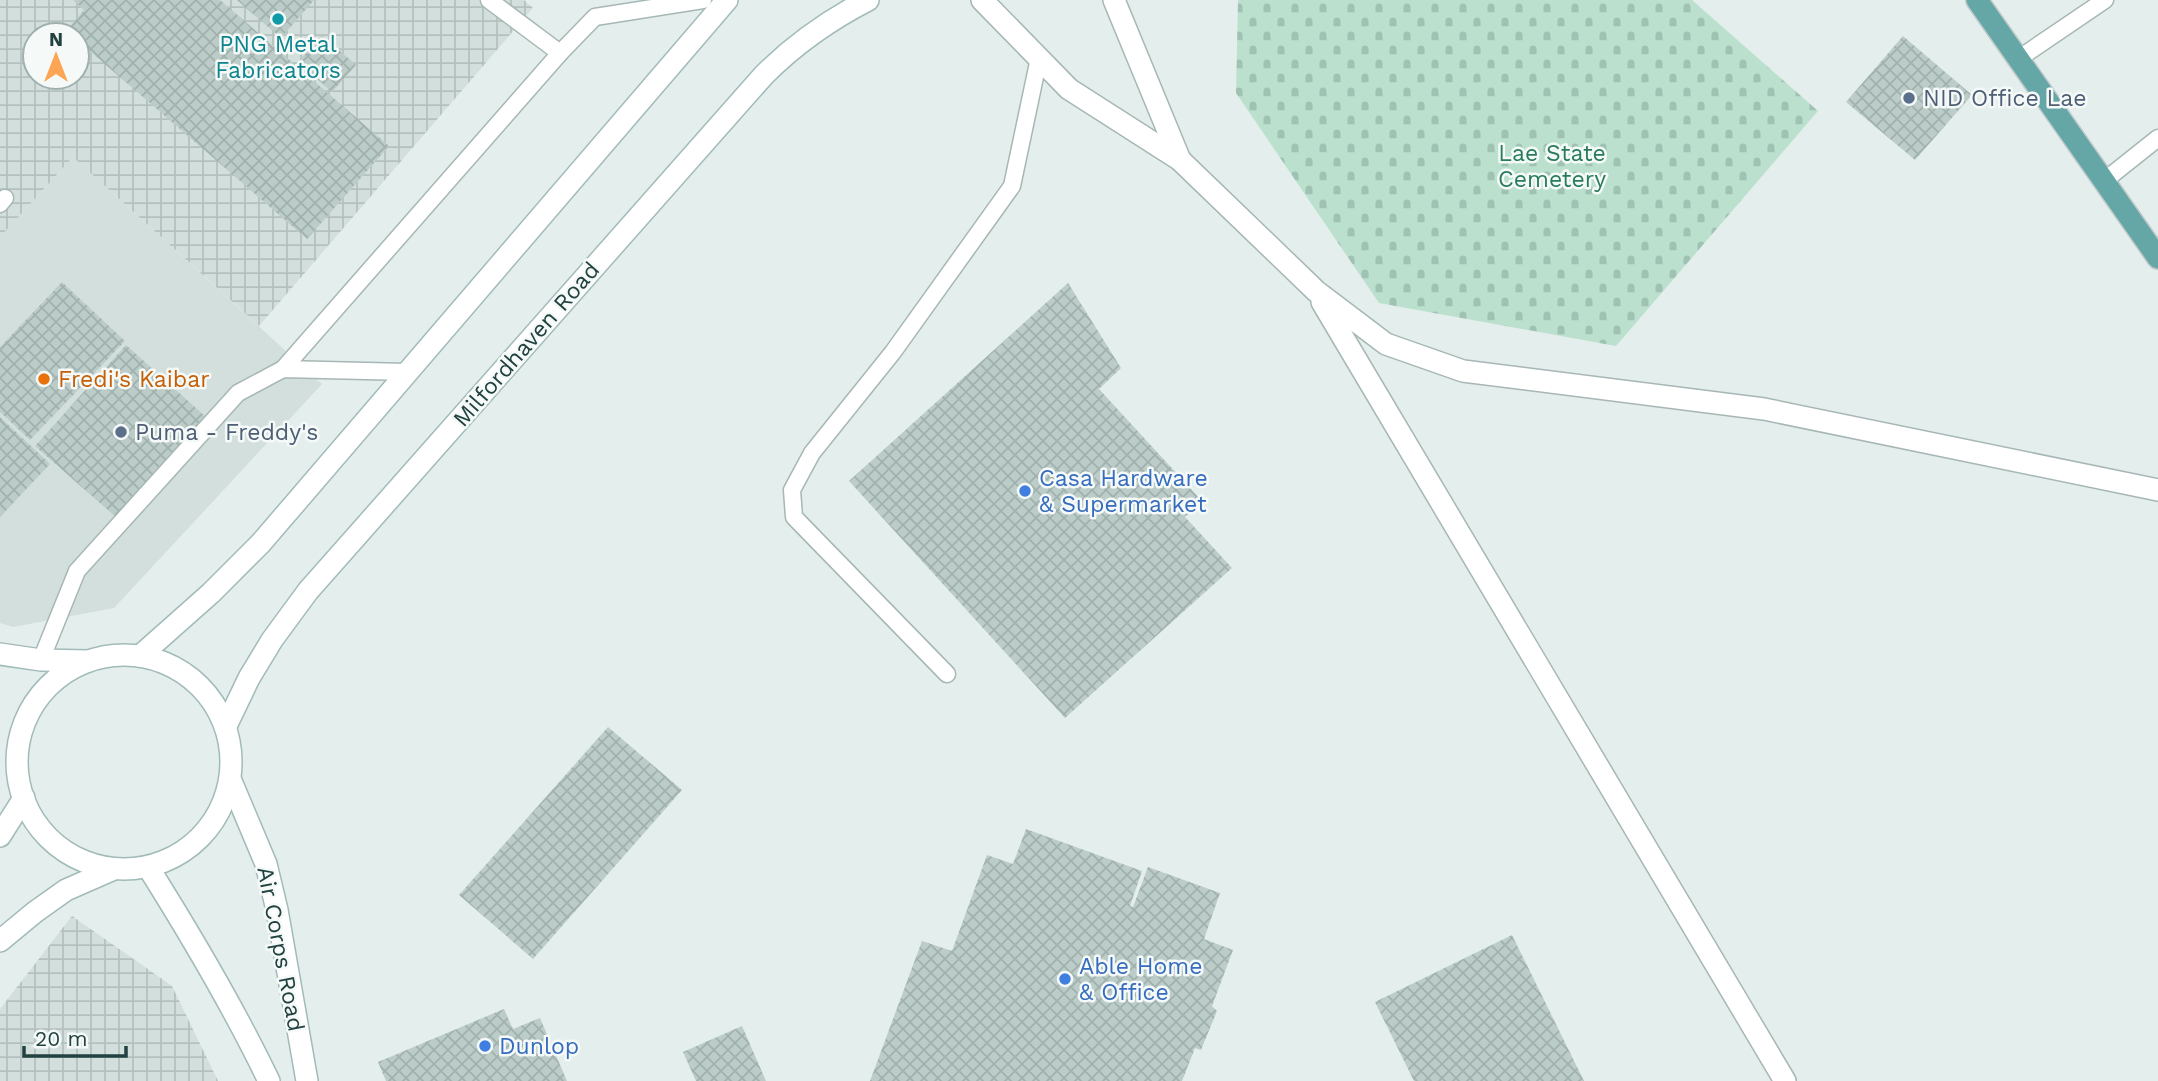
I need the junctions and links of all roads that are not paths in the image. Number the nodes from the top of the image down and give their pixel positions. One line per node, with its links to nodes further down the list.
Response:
1 (489, 0): 9 (lane)
2 (703, 0): 9 (lane)
3 (727, 0): 18 (street)
4 (868, 0): 25 (street, Milfordhaven Road)
5 (982, 0): 10 (street)
6 (1114, 0): 13 (street)
7 (1977, 0): 11 (main road)
8 (2105, 0): 11 (lane)
9 (560, 53): 17 (lane)
10 (1039, 58): 13 (street); 24 (lane)
11 (2018, 59): 14 (main road)
12 (2158, 138): 14 (lane)
13 (1180, 160): 16 (street)
14 (2104, 181): 15 (main road)
15 (2158, 257)
16 (1316, 291): 19 (street); 35 (street)
17 (283, 369): 18 (lane); 22 (lane)
18 (407, 372): 21 (street)
19 (2158, 489)
20 (0, 654): 22 (street)
21 (140, 656): 23 (street); 25 (street)
22 (41, 660): 23 (street)
23 (94, 661): 28 (street)
24 (947, 674)
25 (226, 726): 27 (street)
26 (0, 769): 28 (street)
27 (231, 781): 30 (street); 34 (street, Air Corps Road)
28 (21, 790): 29 (street); 31 (street)
29 (0, 836)
30 (148, 867): 31 (street); 33 (street, Air Corps Road)
31 (114, 869): 32 (street)
32 (0, 941)
33 (269, 1081)
34 (307, 1081)
35 (1785, 1081)

